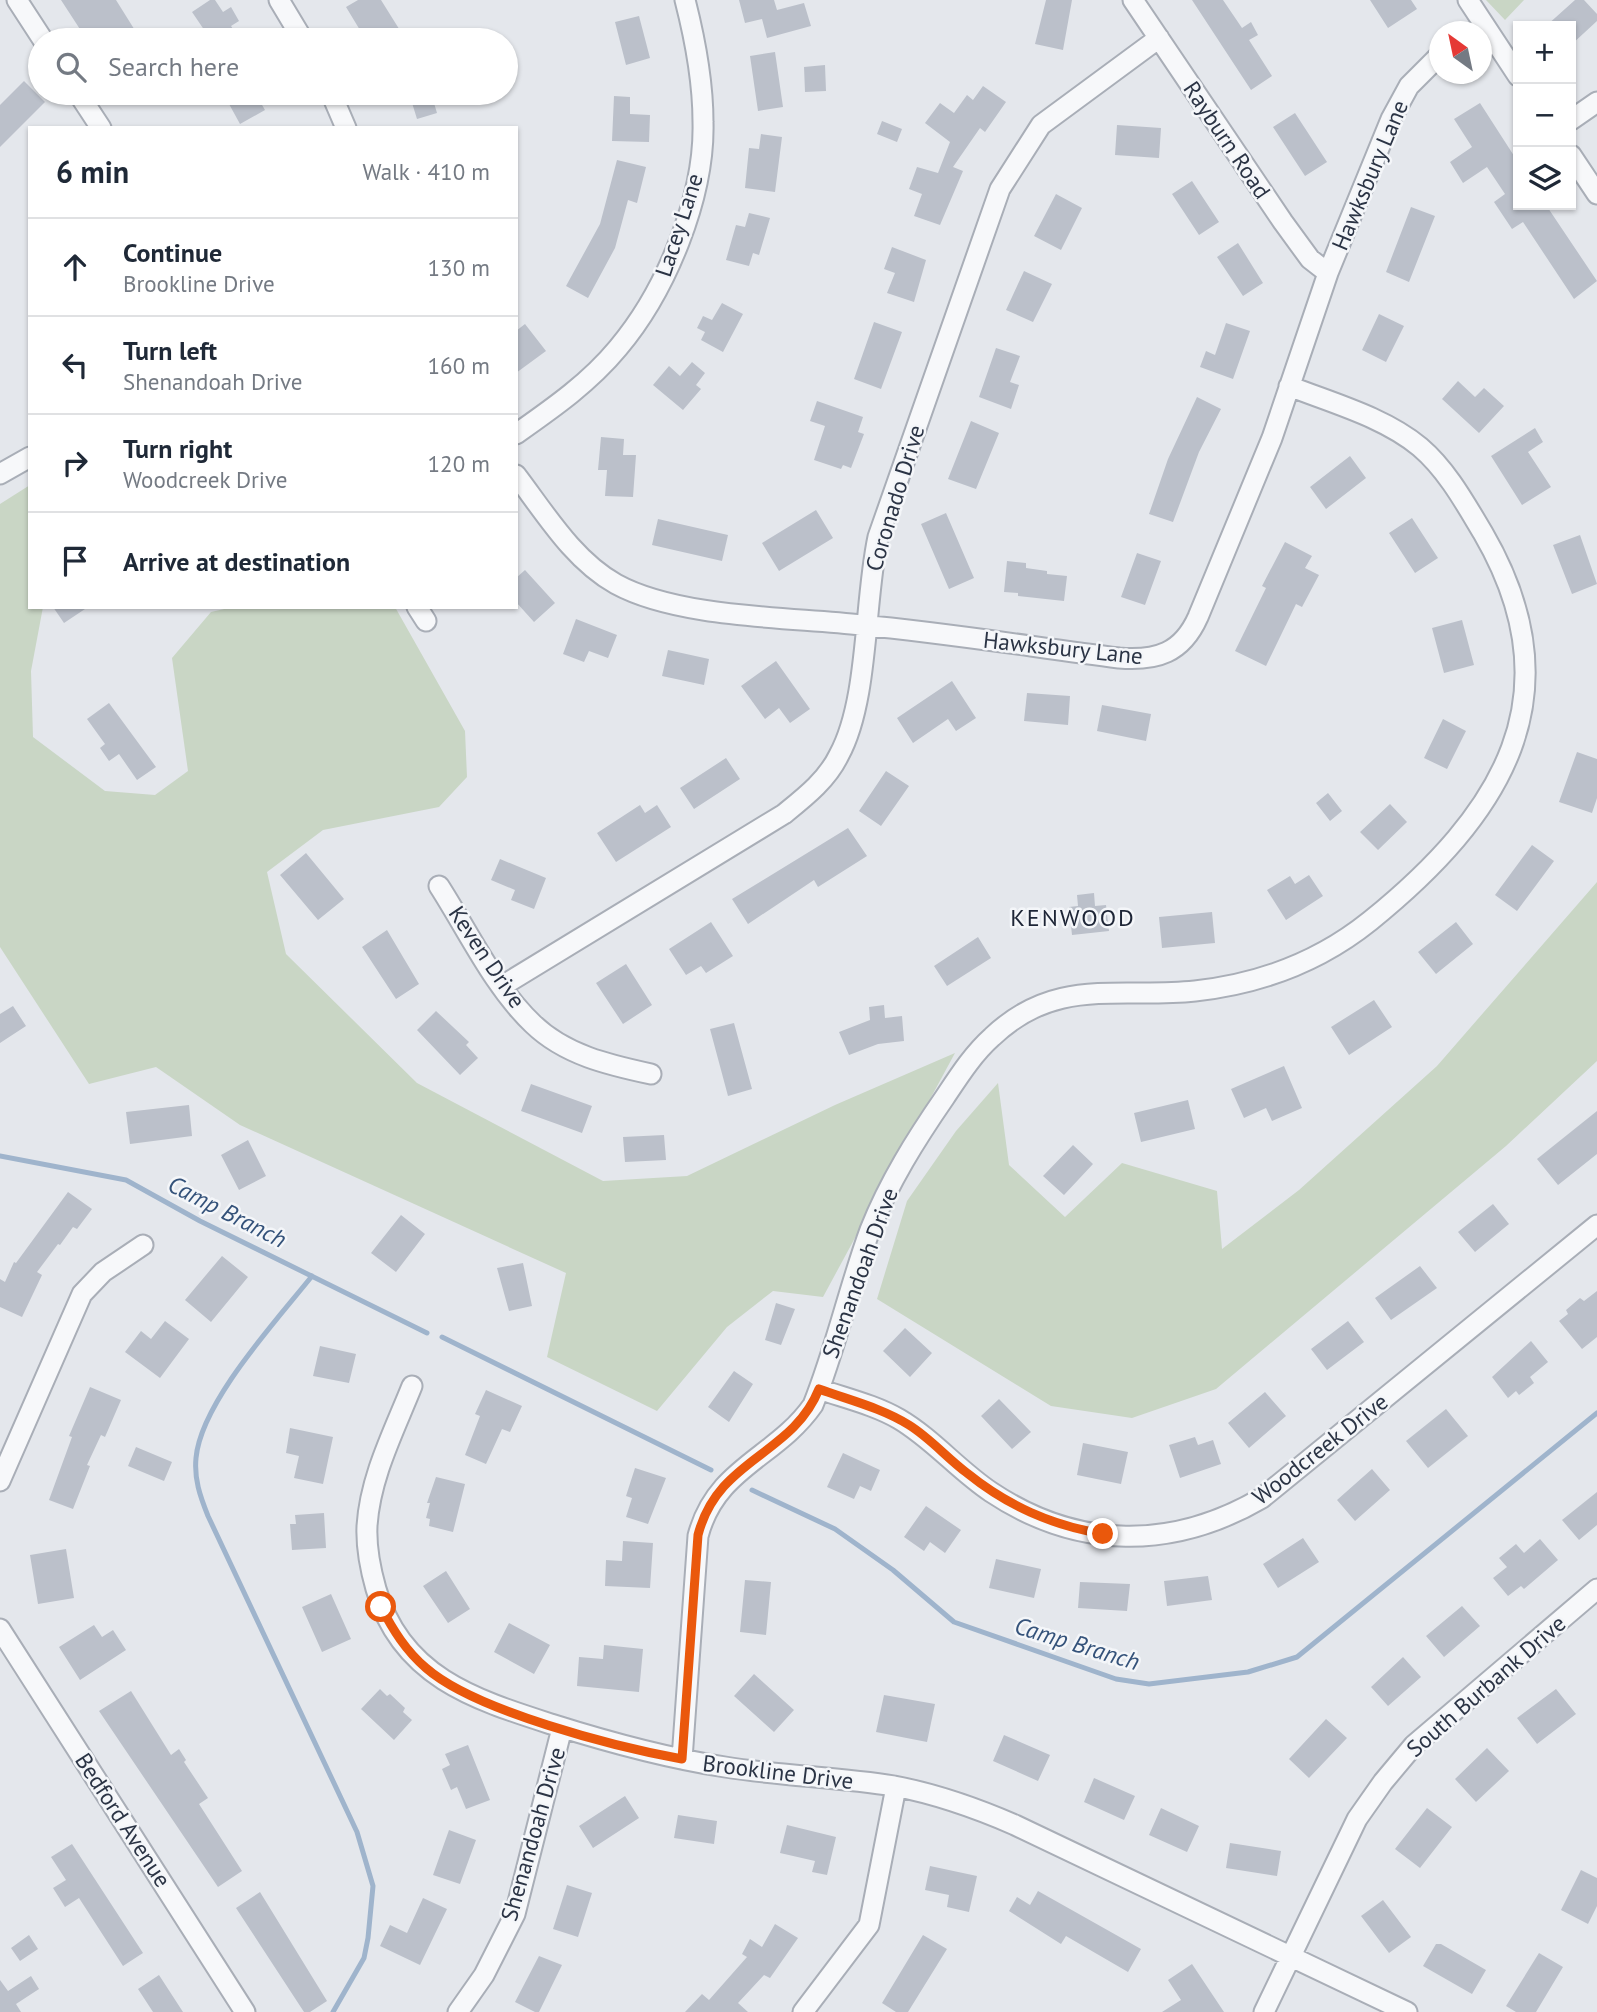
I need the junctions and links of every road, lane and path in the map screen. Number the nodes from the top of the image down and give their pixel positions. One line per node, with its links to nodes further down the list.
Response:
1 (17, 0): 7 (street)
2 (279, 0): 8 (street)
3 (685, 0): 23 (street, Lacey Lane)
4 (1133, 0): 9 (street, Rayburn Road)
5 (1468, 0): 6 (street)
6 (1476, 21)
7 (35, 28)
8 (296, 28)
9 (1159, 38): 21 (street, Rayburn Road); 27 (street, Coronado Drive)
10 (1492, 45): 12 (street)
11 (1429, 66): 21 (street, Hawksbury Lane)
12 (1513, 70)
13 (1597, 102): 16 (street)
14 (86, 105): 17 (street)
15 (336, 105): 18 (street)
16 (1576, 117)
17 (100, 126)
18 (345, 126)
19 (1576, 162): 20 (street)
20 (1597, 194)
21 (1328, 273): 22 (street, Hawksbury Lane)
22 (1289, 386): 27 (street, Hawksbury Lane); 34 (street, Shenandoah Drive)
23 (518, 433)
24 (28, 458): 25 (street)
25 (0, 474)
26 (518, 478): 27 (street, Hawksbury Lane)
27 (865, 625): 29 (street, Coronado Drive)
28 (439, 886): 29 (street, Keven Drive)
29 (502, 986): 30 (street, Keven Drive)
30 (651, 1073)
31 (1597, 1225): 34 (street, Woodcreek Drive)
32 (143, 1245): 35 (street)
33 (412, 1386): 38 (street, Brookline Drive)
34 (819, 1389): 39 (street, Shenandoah Drive)
35 (1, 1476)
36 (1597, 1589): 41 (street, South Burbank Drive)
37 (0, 1629): 42 (street, Bedford Avenue)
38 (562, 1728): 39 (street, Brookline Drive); 43 (street, Shenandoah Drive)
39 (682, 1759): 40 (street, Brookline Drive)
40 (896, 1787): 41 (street, Brookline Drive); 44 (street)
41 (1292, 1957): 45 (street, South Burbank Drive); 46 (street, Brookline Drive)
42 (246, 2012)
43 (458, 2012)
44 (803, 2012)
45 (1264, 2012)
46 (1407, 2012)

